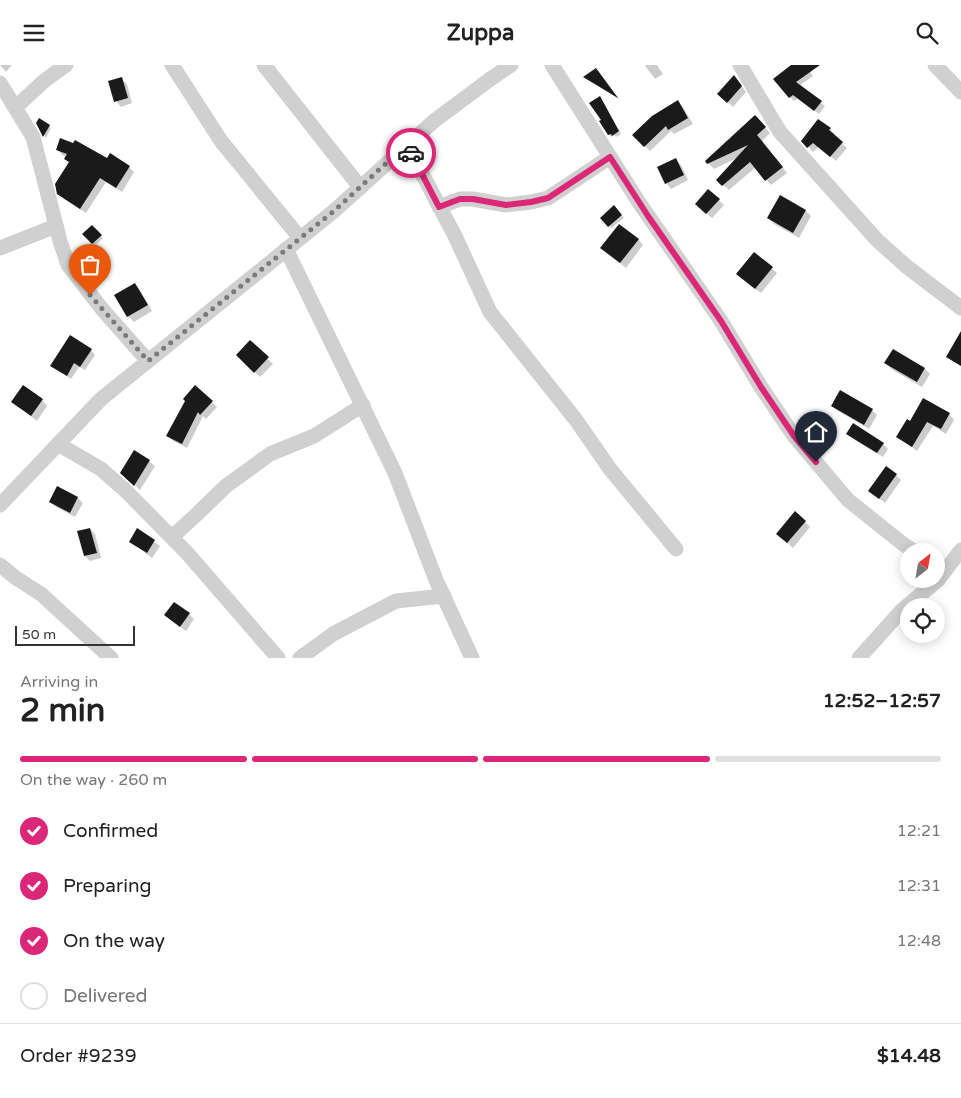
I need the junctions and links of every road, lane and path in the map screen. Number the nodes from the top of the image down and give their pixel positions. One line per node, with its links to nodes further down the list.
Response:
1 (66, 65): 10 (street)
2 (172, 65): 16 (street)
3 (264, 65): 13 (street)
4 (512, 65): 11 (street)
5 (552, 65): 12 (street)
6 (740, 65): 19 (street)
7 (935, 65): 9 (street)
8 (0, 83): 10 (street)
9 (961, 92)
10 (16, 107): 15 (street)
11 (406, 145): 13 (street); 14 (street)
12 (610, 157): 14 (street); 25 (street)
13 (360, 187): 16 (street)
14 (439, 207): 26 (street)
15 (56, 226): 17 (street); 20 (street)
16 (300, 238): 18 (street)
17 (0, 248)
18 (286, 249): 20 (street); 21 (street)
19 (961, 308)
20 (148, 361): 22 (street)
21 (363, 405): 24 (street); 31 (street)
22 (58, 444): 23 (street); 24 (street)
23 (0, 505)
24 (172, 537): 33 (street)
25 (902, 543)
26 (676, 549)
27 (961, 549): 28 (street)
28 (945, 564)
29 (0, 565): 32 (street)
30 (928, 588): 36 (street)
31 (444, 596): 34 (street); 35 (street)
32 (111, 658)
33 (278, 658)
34 (300, 658)
35 (472, 658)
36 (859, 658)

